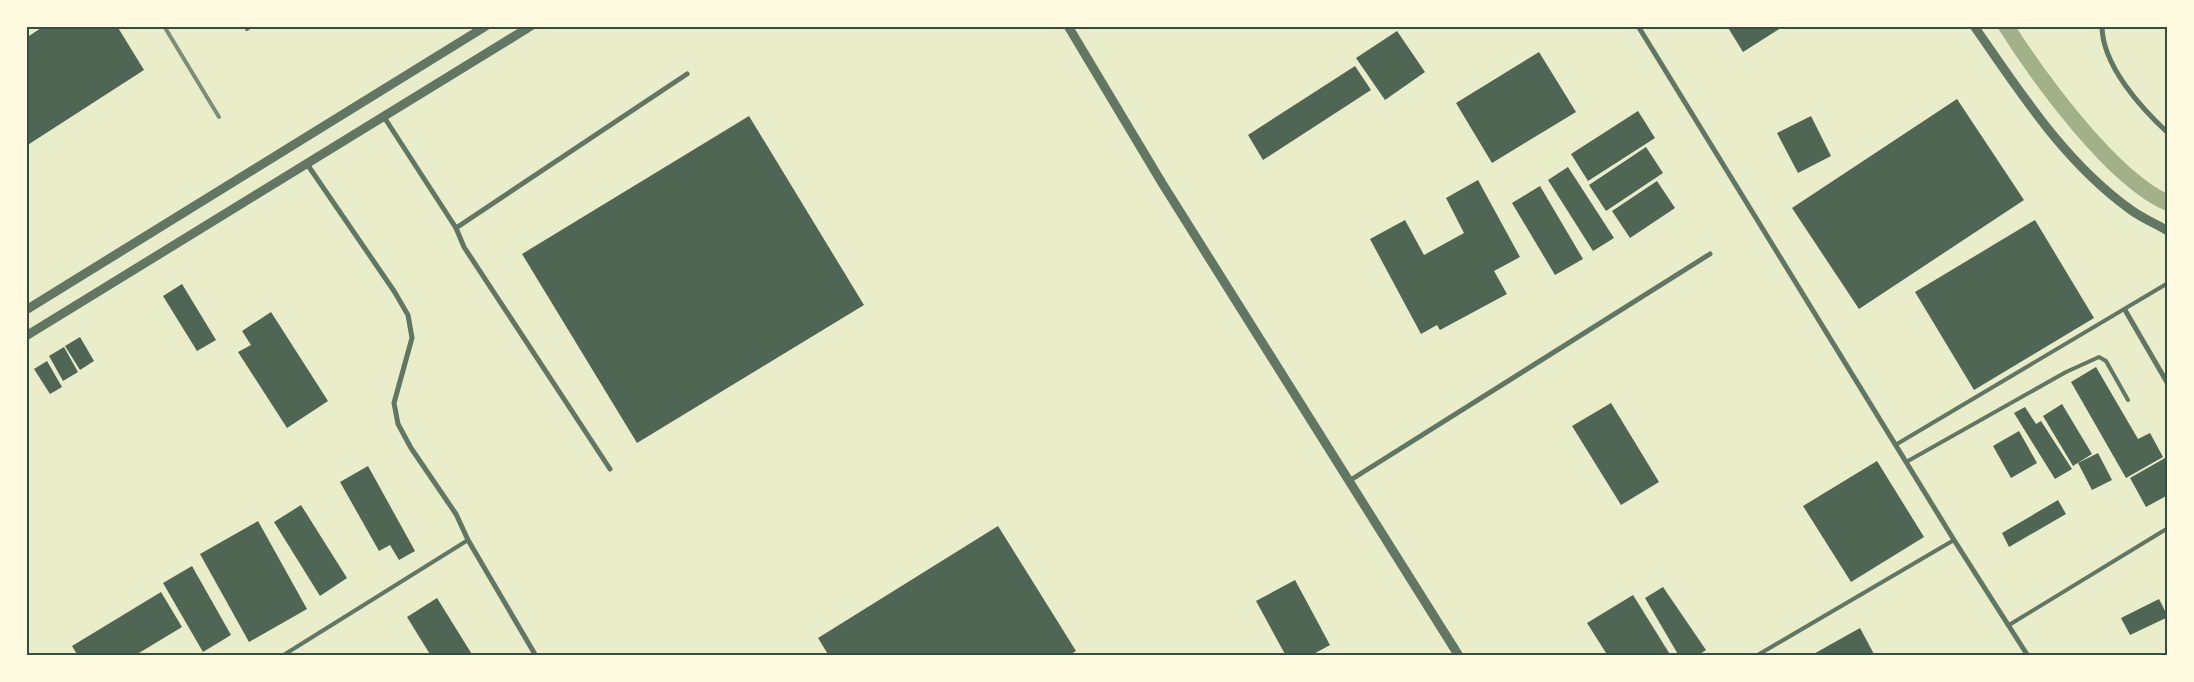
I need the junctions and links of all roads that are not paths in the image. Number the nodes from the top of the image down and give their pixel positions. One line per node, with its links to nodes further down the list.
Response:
1 (486, 26): 15 (street)
2 (531, 26): 8 (street)
3 (1068, 26): 23 (street)
4 (1638, 26): 20 (street)
5 (1974, 26): 12 (street)
6 (2102, 26): 9 (street)
7 (687, 74): 11 (street)
8 (384, 117): 10 (street); 11 (street)
9 (2168, 134)
10 (307, 164): 17 (street); 25 (street)
11 (456, 228): 22 (street)
12 (2168, 231)
13 (1710, 254): 23 (street)
14 (2168, 283): 16 (lane)
15 (26, 310)
16 (2125, 310): 18 (street); 20 (lane)
17 (26, 336)
18 (2168, 384)
19 (2128, 400): 21 (lane)
20 (1897, 444): 21 (street)
21 (1908, 462): 26 (street)
22 (610, 469)
23 (1350, 481): 30 (street)
24 (2168, 528): 27 (lane)
25 (468, 540): 28 (lane); 29 (street)
26 (1954, 540): 27 (street); 31 (lane)
27 (2009, 626): 32 (street)
28 (282, 656)
29 (536, 656)
30 (1459, 656)
31 (1756, 656)
32 (2028, 656)

